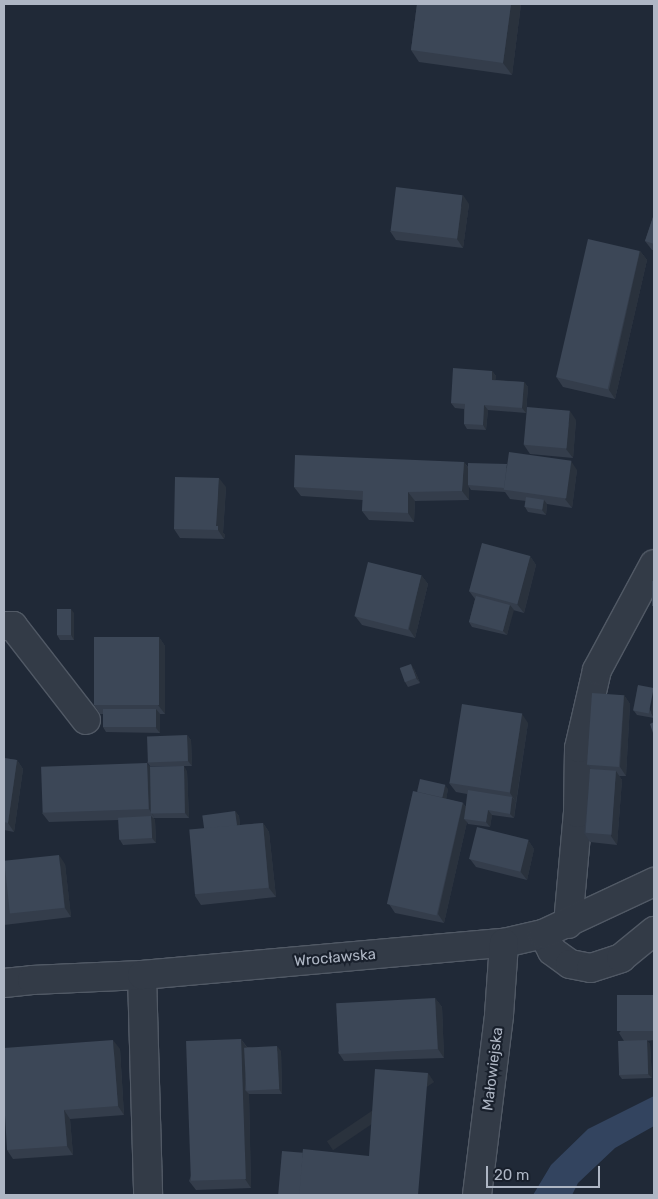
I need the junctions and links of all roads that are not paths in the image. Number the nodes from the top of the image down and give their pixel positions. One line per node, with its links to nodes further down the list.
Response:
1 (654, 564): 5 (street)
2 (8, 626): 3 (street)
3 (86, 720)
4 (654, 882): 5 (street, Wrocławska)
5 (568, 924): 7 (street, Wrocławska)
6 (654, 931): 7 (street)
7 (543, 934): 8 (street, Wrocławska)
8 (504, 943): 9 (street, Wrocławska); 12 (street, Małowiejska)
9 (142, 975): 10 (street, Wrocławska); 11 (street)
10 (4, 983)
11 (148, 1195)
12 (477, 1195)

